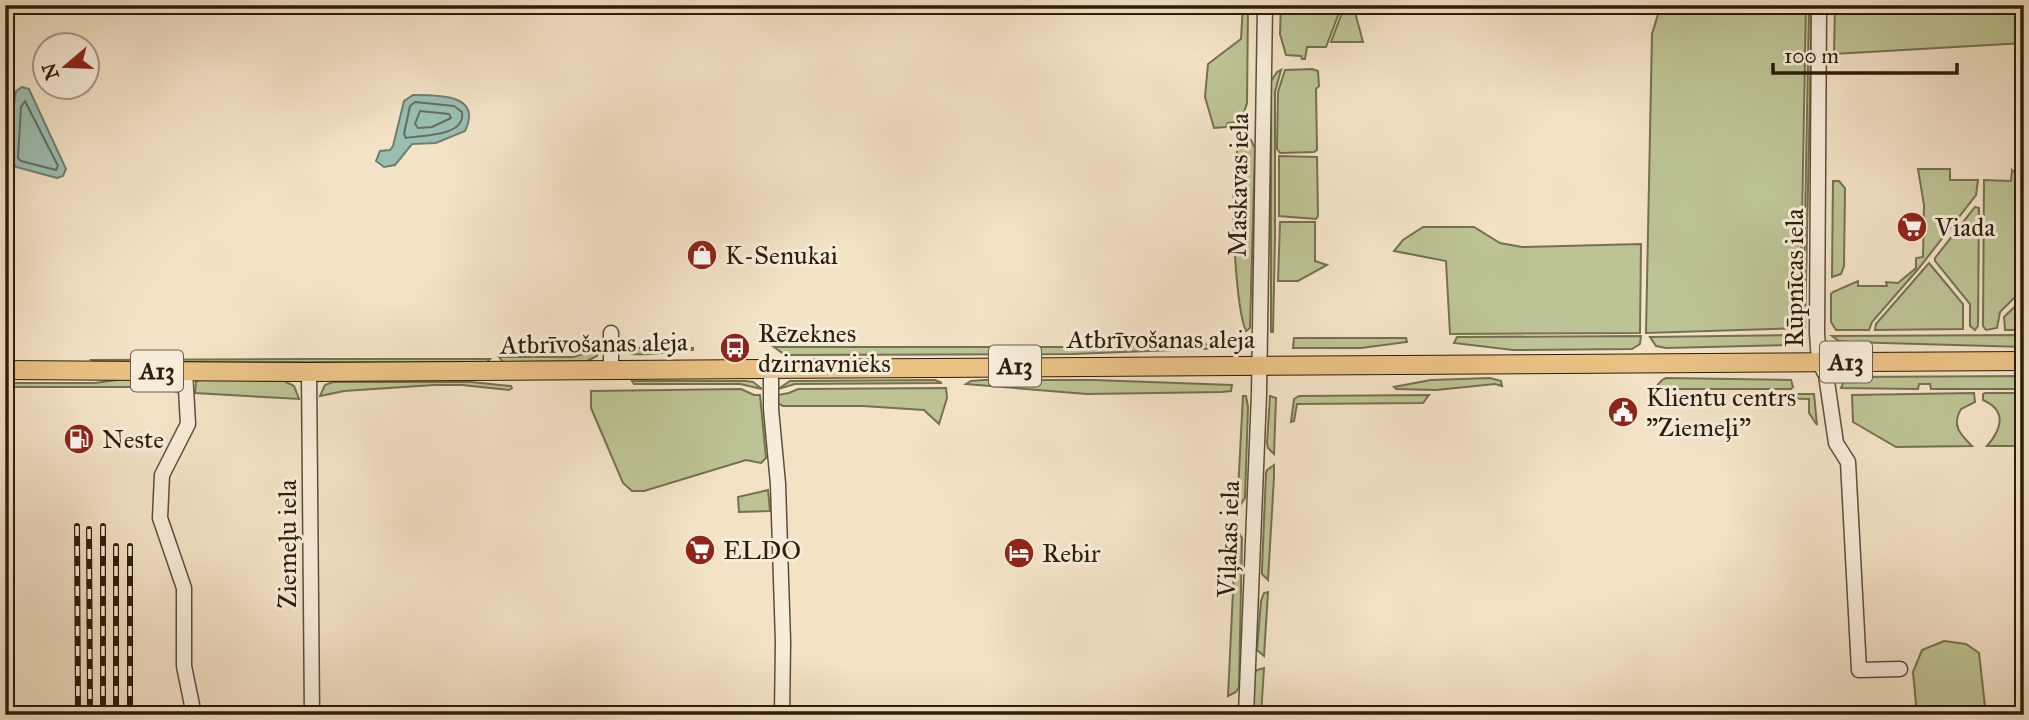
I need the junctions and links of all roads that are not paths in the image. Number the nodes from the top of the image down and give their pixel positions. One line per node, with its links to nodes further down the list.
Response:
1 (1265, 5): 6 (street, Maskavas iela)
2 (1819, 5): 5 (street, Rūpnīcas iela)
3 (611, 333): 8 (street)
4 (2024, 361): 5 (main road, Atbrīvošanas aleja / A13)
5 (1819, 362): 6 (main road, Atbrīvošanas aleja / A13); 12 (street, Rūpnīcas iela)
6 (1259, 365): 7 (main road, Atbrīvošanas aleja / A13); 16 (street, Viļakas iela)
7 (771, 368): 8 (main road, Atbrīvošanas aleja / A13); 15 (street)
8 (611, 369): 11 (main road, Atbrīvošanas aleja / A13)
9 (5, 370): 10 (main road, Atbrīvošanas aleja / A13)
10 (185, 371): 11 (main road, Atbrīvošanas aleja / A13); 13 (street)
11 (309, 372): 14 (street, Ziemeļu iela)
12 (1900, 669)
13 (194, 715)
14 (312, 715)
15 (782, 715)
16 (1246, 715)

